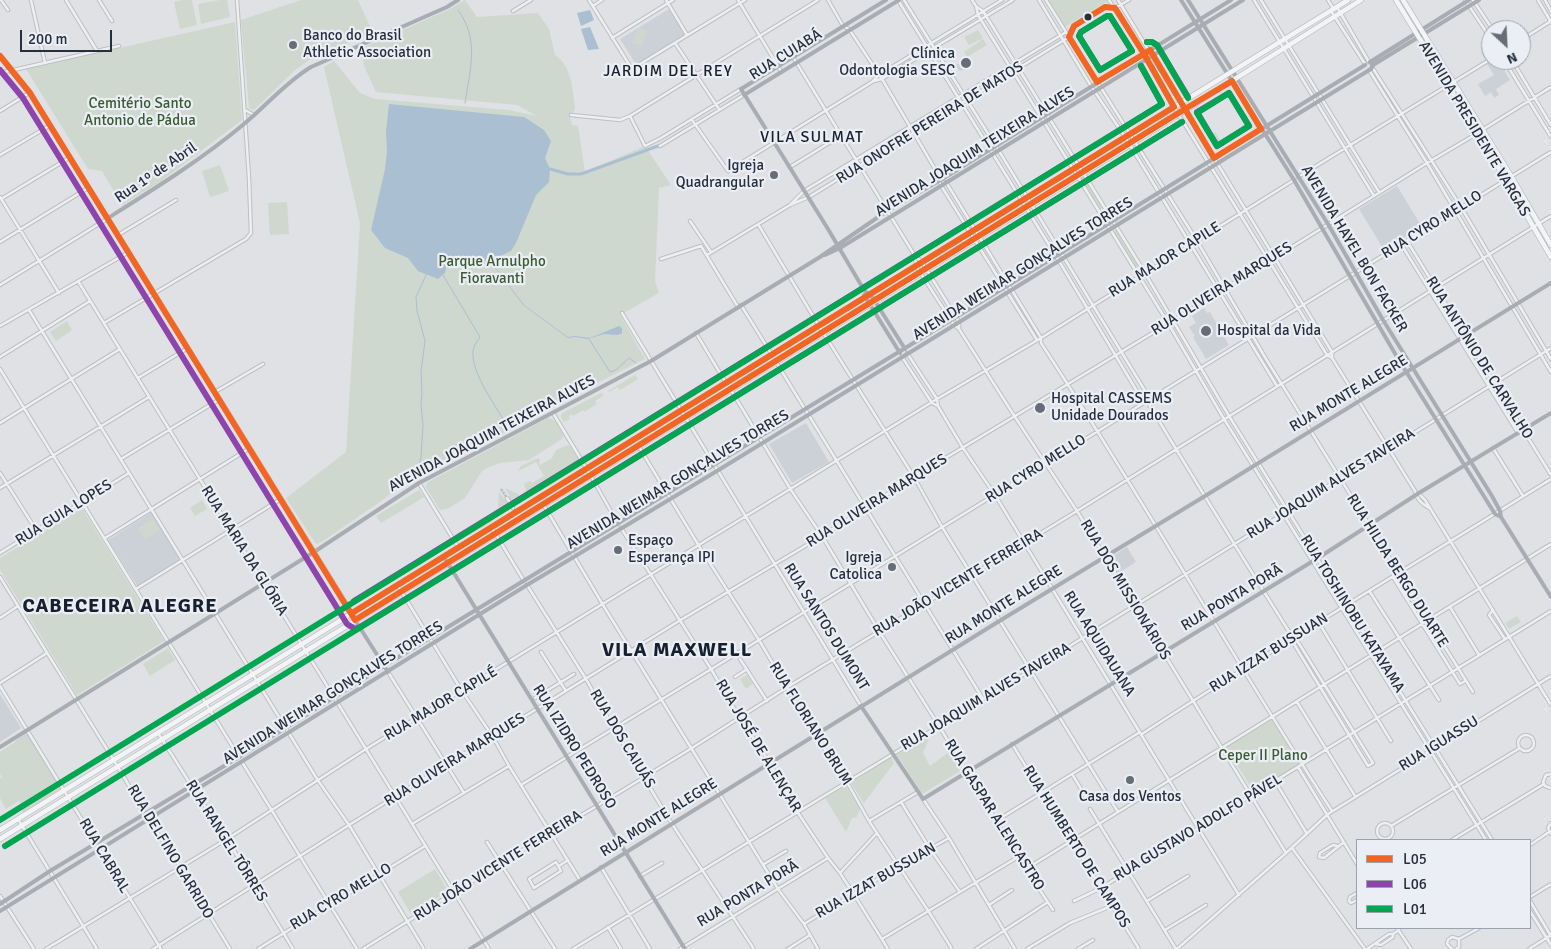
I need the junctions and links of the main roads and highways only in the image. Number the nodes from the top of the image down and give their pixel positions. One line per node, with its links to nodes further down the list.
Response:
1 (458, 0): 34 (main road, Rua 1º de Abril)
2 (886, 0): 26 (main road, RUA CUIABÁ)
3 (899, 0): 27 (main road, RUA CUIABÁ)
4 (1181, 0): 16 (main road)
5 (1188, 0): 15 (main road, AVENIDA HAYEL BON FACKER)
6 (1231, 0): 15 (main road, AVENIDA JOAQUIM TEIXEIRA ALVES)
7 (1243, 0): 17 (main road, AVENIDA JOAQUIM TEIXEIRA ALVES)
8 (1348, 0): 22 (main road)
9 (1361, 0): 24 (main road)
10 (1396, 0): 14 (main road, AVENIDA PRESIDENTE VARGAS)
11 (1403, 0): 14 (main road, AVENIDA PRESIDENTE VARGAS)
12 (1467, 1): 19 (main road, AVENIDA WEIMAR GONÇALVES TORRES)
13 (1476, 1): 19 (main road, AVENIDA WEIMAR GONÇALVES TORRES)
14 (1405, 9): 19 (main road, AVENIDA PRESIDENTE VARGAS)
15 (1200, 19): 16 (main road, AVENIDA JOAQUIM TEIXEIRA ALVES); 17 (main road, AVENIDA HAYEL BON FACKER)
16 (1195, 22): 18 (main road); 33 (main road, AVENIDA JOAQUIM TEIXEIRA ALVES)
17 (1203, 24): 18 (main road, AVENIDA JOAQUIM TEIXEIRA ALVES); 22 (main road, AVENIDA HAYEL BON FACKER)
18 (1198, 28): 23 (main road); 33 (main road, AVENIDA JOAQUIM TEIXEIRA ALVES)
19 (1420, 34): 21 (main road, AVENIDA WEIMAR GONÇALVES TORRES); 31 (main road, AVENIDA PRESIDENTE VARGAS)
20 (0, 56): 34 (main road)
21 (1369, 65): 28 (main road, AVENIDA WEIMAR GONÇALVES TORRES); 30 (main road, AVENIDA WEIMAR GONÇALVES TORRES)
22 (1234, 71): 23 (main road); 24 (main road, AVENIDA HAYEL BON FACKER)
23 (1228, 75): 25 (main road); 45 (main road)
24 (1237, 78): 25 (main road); 28 (main road, AVENIDA HAYEL BON FACKER)
25 (1232, 81): 29 (main road); 47 (main road)
26 (741, 89): 27 (main road, RUA AQUIDAUANA)
27 (744, 95): 37 (main road, RUA AQUIDAUANA)
28 (1267, 125): 29 (main road, AVENIDA WEIMAR GONÇALVES TORRES); 30 (main road, AVENIDA HAYEL BON FACKER)
29 (1261, 129): 32 (main road); 44 (main road, AVENIDA WEIMAR GONÇALVES TORRES)
30 (1270, 130): 32 (main road, AVENIDA WEIMAR GONÇALVES TORRES); 57 (main road, AVENIDA HAYEL BON FACKER)
31 (1480, 132): 35 (main road, AVENIDA PRESIDENTE VARGAS); 36 (main road, AVENIDA PRESIDENTE VARGAS)
32 (1264, 134): 44 (main road, AVENIDA WEIMAR GONÇALVES TORRES); 58 (main road)
33 (945, 180): 37 (main road, AVENIDA JOAQUIM TEIXEIRA ALVES); 39 (main road, AVENIDA JOAQUIM TEIXEIRA ALVES)
34 (108, 218): 67 (main road)
35 (1546, 237): 36 (main road); 38 (main road, AVENIDA PRESIDENTE VARGAS)
36 (1541, 240): 41 (main road, AVENIDA PRESIDENTE VARGAS)
37 (837, 243): 39 (main road, RUA AQUIDAUANA); 40 (main road, AVENIDA JOAQUIM TEIXEIRA ALVES)
38 (1551, 245)
39 (840, 248): 40 (main road, AVENIDA JOAQUIM TEIXEIRA ALVES); 43 (main road, RUA AQUIDAUANA)
40 (820, 257): 67 (main road, AVENIDA JOAQUIM TEIXEIRA ALVES)
41 (1551, 258)
42 (1551, 283): 57 (main road, RUA MONTE ALEGRE)
43 (864, 290): 45 (main road, RUA AQUIDAUANA); 46 (main road, RUA AQUIDAUANA)
44 (1005, 290): 51 (main road, AVENIDA WEIMAR GONÇALVES TORRES); 53 (main road, AVENIDA WEIMAR GONÇALVES TORRES)
45 (870, 294): 46 (main road); 47 (main road, RUA AQUIDAUANA)
46 (865, 297): 48 (main road, RUA AQUIDAUANA); 54 (main road)
47 (875, 301): 48 (main road); 49 (main road, RUA AQUIDAUANA)
48 (869, 304): 50 (main road, RUA AQUIDAUANA); 56 (main road)
49 (890, 325): 50 (main road); 51 (main road, RUA AQUIDAUANA)
50 (884, 328): 52 (main road, RUA AQUIDAUANA)
51 (905, 348): 52 (main road, AVENIDA WEIMAR GONÇALVES TORRES); 53 (main road, RUA AQUIDAUANA)
52 (899, 352): 55 (main road, RUA AQUIDAUANA); 71 (main road, AVENIDA WEIMAR GONÇALVES TORRES)
53 (908, 353): 55 (main road, AVENIDA WEIMAR GONÇALVES TORRES)
54 (772, 355): 56 (main road); 59 (main road)
55 (902, 357): 73 (main road, AVENIDA WEIMAR GONÇALVES TORRES)
56 (776, 362): 60 (main road)
57 (1412, 368): 58 (main road, RUA MONTE ALEGRE); 62 (main road, AVENIDA HAYEL BON FACKER)
58 (1407, 372): 63 (main road); 78 (main road, RUA MONTE ALEGRE)
59 (726, 382): 60 (main road); 64 (main road)
60 (730, 389): 65 (main road)
61 (1551, 413): 62 (main road, RUA PONTA PORÃ)
62 (1471, 462): 63 (main road, RUA PONTA PORÃ); 66 (main road, AVENIDA HAYEL BON FACKER)
63 (1465, 465): 66 (main road); 80 (main road, RUA PONTA PORÃ)
64 (540, 498): 65 (main road); 68 (main road)
65 (543, 504): 69 (main road)
66 (1501, 517): 70 (main road)
67 (314, 552): 72 (main road); 79 (main road, AVENIDA JOAQUIM TEIXEIRA ALVES)
68 (444, 557): 69 (main road, RUA IZIDRO PEDROSO); 72 (main road)
69 (448, 563): 71 (main road, RUA IZIDRO PEDROSO); 74 (main road)
70 (1551, 597)
71 (476, 610): 73 (main road, RUA IZIDRO PEDROSO); 75 (main road, AVENIDA WEIMAR GONÇALVES TORRES)
72 (352, 613): 74 (main road); 81 (main road)
73 (480, 615): 75 (main road, AVENIDA WEIMAR GONÇALVES TORRES); 83 (main road, RUA IZIDRO PEDROSO)
74 (356, 620): 76 (main road); 82 (main road)
75 (432, 641): 76 (main road, AVENIDA WEIMAR GONÇALVES TORRES); 77 (main road, AVENIDA WEIMAR GONÇALVES TORRES)
76 (384, 666): 77 (main road); 84 (main road, AVENIDA WEIMAR GONÇALVES TORRES)
77 (388, 672): 85 (main road, AVENIDA WEIMAR GONÇALVES TORRES)
78 (861, 706): 80 (main road, RUA SANTOS DUMONT); 83 (main road, RUA MONTE ALEGRE)
79 (0, 747)
80 (923, 800)
81 (0, 830)
82 (0, 839)
83 (626, 851): 86 (main road, RUA IZIDRO PEDROSO); 87 (main road, RUA MONTE ALEGRE)
84 (2, 903)
85 (0, 911)
86 (683, 948)
87 (470, 949)

